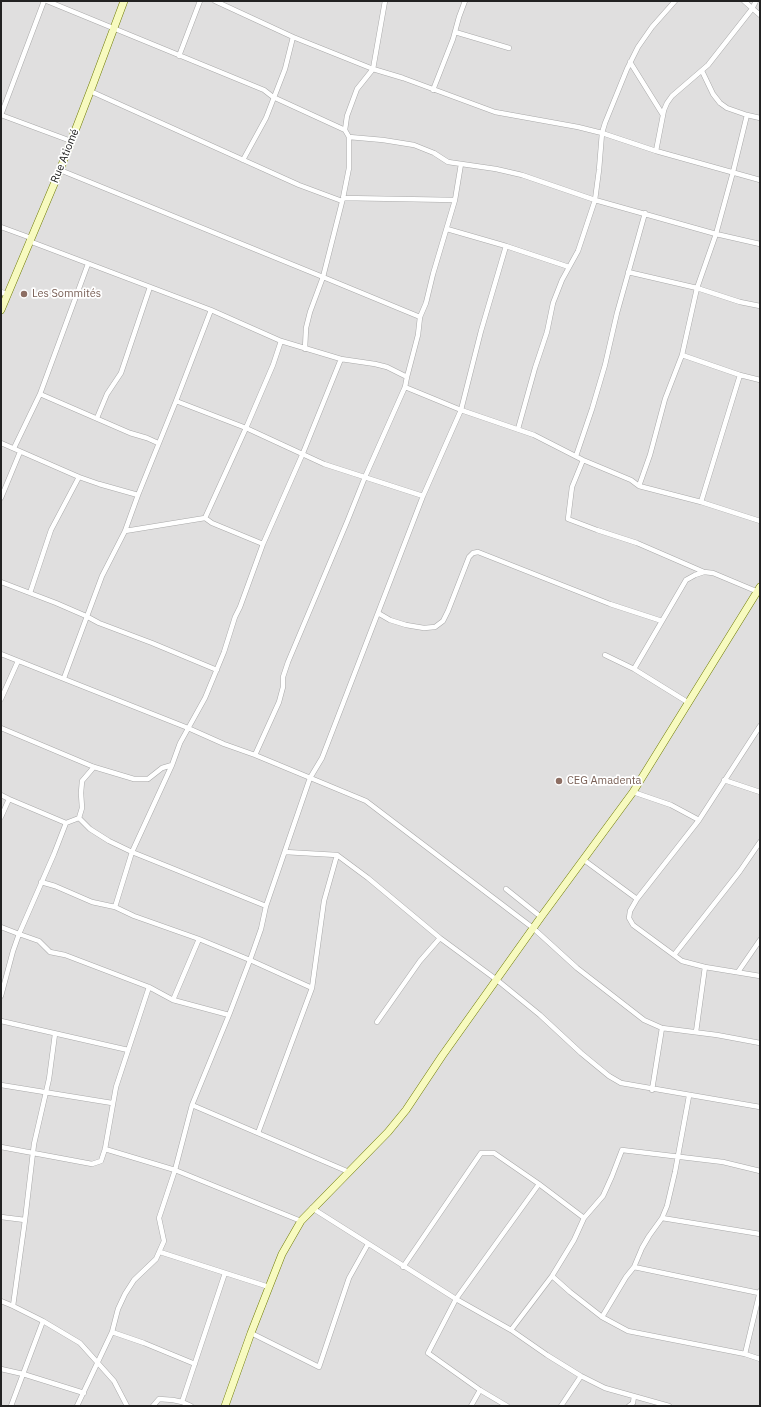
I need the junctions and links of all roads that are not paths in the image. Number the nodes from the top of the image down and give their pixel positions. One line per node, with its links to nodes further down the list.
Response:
1 (44, 1): 25 (street)
2 (47, 1): 13 (street)
3 (124, 1): 13 (street, Rue Atiomé)
4 (200, 1): 17 (street)
5 (215, 1): 15 (street)
6 (385, 1): 19 (street)
7 (465, 1): 14 (street)
8 (675, 1): 18 (street)
9 (744, 1): 11 (street)
10 (756, 1): 11 (street)
11 (752, 9): 12 (street); 20 (street)
12 (760, 15)
13 (114, 28): 17 (street); 22 (street, Rue Atiomé)
14 (455, 32): 16 (street); 21 (street)
15 (293, 38): 19 (street); 23 (street)
16 (509, 48)
17 (179, 56): 23 (street)
18 (630, 62): 26 (street); 29 (street)
19 (373, 69): 21 (street); 28 (street)
20 (702, 71): 24 (street); 26 (street)
21 (433, 90): 29 (street)
22 (90, 91): 31 (street, Rue Atiomé); 33 (street)
23 (273, 97): 28 (street); 33 (street)
24 (747, 114): 27 (street); 36 (street)
25 (1, 115): 31 (street)
26 (663, 115): 32 (street)
27 (760, 118)
28 (345, 130): 30 (street)
29 (602, 133): 32 (street); 40 (street)
30 (349, 137): 34 (street); 38 (street)
31 (71, 141): 35 (street, Rue Atiomé)
32 (656, 150): 36 (street)
33 (243, 160): 38 (street)
34 (461, 164): 39 (street); 40 (street)
35 (60, 170): 45 (street, Rue Atiomé); 51 (street)
36 (733, 172): 37 (street); 44 (street)
37 (760, 180)
38 (343, 199): 39 (street); 51 (street)
39 (455, 200): 43 (street)
40 (595, 200): 41 (street); 49 (street)
41 (645, 213): 44 (street); 50 (street)
42 (1, 228): 45 (street)
43 (447, 229): 47 (street); 58 (street)
44 (716, 234): 46 (street); 53 (street)
45 (30, 239): 48 (street); 54 (street, Rue Atiomé)
46 (760, 244)
47 (506, 246): 49 (street); 69 (street)
48 (88, 264): 52 (street); 67 (street)
49 (569, 267): 72 (street)
50 (628, 272): 53 (street); 78 (street)
51 (323, 277): 58 (street); 60 (street)
52 (150, 287): 57 (street); 70 (street)
53 (697, 288): 55 (street); 61 (street)
54 (4, 293): 56 (street, Rue Atiomé)
55 (760, 306)
56 (1, 310)
57 (211, 310): 59 (street); 68 (street)
58 (420, 317): 64 (street)
59 (281, 341): 60 (street); 71 (street)
60 (305, 349): 62 (street)
61 (682, 355): 63 (street); 82 (street)
62 (341, 359): 64 (street); 77 (street)
63 (740, 375): 65 (street); 86 (street)
64 (407, 377): 66 (street)
65 (760, 380)
66 (405, 386): 69 (street); 81 (street)
67 (40, 394): 70 (street); 75 (street)
68 (176, 402): 71 (street); 74 (street)
69 (461, 410): 72 (street); 84 (street)
70 (98, 418): 74 (street)
71 (246, 428): 77 (street); 87 (street)
72 (518, 429): 78 (street)
73 (1, 443): 75 (street)
74 (158, 443): 83 (street)
75 (14, 448): 76 (street)
76 (20, 452): 80 (street); 85 (street)
77 (303, 453): 81 (street); 90 (street)
78 (576, 456): 79 (street)
79 (583, 460): 82 (street); 91 (street)
80 (79, 477): 83 (street); 94 (street)
81 (365, 477): 84 (street); 109 (street)
82 (639, 486): 86 (street)
83 (138, 495): 89 (street)
84 (423, 496): 95 (street)
85 (1, 498)
86 (701, 502): 88 (street)
87 (205, 518): 89 (street); 90 (street)
88 (760, 521)
89 (125, 530): 96 (street)
90 (262, 544): 102 (street)
91 (704, 572): 93 (street); 97 (street)
92 (1, 582): 94 (street)
93 (758, 589): 105 (street)
94 (30, 593): 96 (street)
95 (378, 613): 97 (street); 112 (street)
96 (86, 616): 102 (street); 103 (street)
97 (662, 620): 101 (street)
98 (1, 654): 100 (street)
99 (605, 655): 101 (street)
100 (18, 661): 103 (street); 104 (street)
101 (634, 669): 105 (street)
102 (217, 670): 108 (street)
103 (64, 678): 108 (street)
104 (1, 699)
105 (689, 704): 114 (street)
106 (760, 726): 113 (street)
107 (1, 728): 111 (street)
108 (188, 728): 109 (street); 110 (street)
109 (255, 755): 112 (street)
110 (172, 765): 111 (street); 123 (street)
111 (94, 767): 119 (street)
112 (310, 778): 124 (street); 134 (street)
113 (724, 780): 115 (street); 120 (street)
114 (633, 792): 120 (street); 126 (street)
115 (760, 792)
116 (1, 795): 117 (street)
117 (9, 799): 118 (street); 121 (street)
118 (1, 817)
119 (79, 818): 121 (street); 123 (street)
120 (699, 820): 129 (street)
121 (66, 823): 127 (street)
122 (760, 842): 139 (street)
123 (132, 852): 130 (street); 131 (street)
124 (285, 852): 125 (street); 130 (street)
125 (337, 855): 136 (street); 146 (street)
126 (584, 860): 129 (street); 132 (street)
127 (41, 882): 131 (street); 135 (street)
128 (506, 889): 132 (street)
129 (637, 899): 139 (street)
130 (266, 906): 140 (street)
131 (116, 907): 137 (street)
132 (541, 918): 134 (street)
133 (1, 927): 135 (street)
134 (533, 928): 144 (street); 152 (street)
135 (19, 934): 145 (street); 147 (street)
136 (440, 938): 144 (street); 151 (street)
137 (199, 939): 140 (street); 148 (street)
138 (760, 940): 142 (street)
139 (674, 955): 141 (street)
140 (250, 960): 146 (street); 149 (street)
141 (705, 967): 142 (street); 153 (street)
142 (738, 972): 143 (street)
143 (760, 976)
144 (497, 980): 158 (street); 171 (street)
145 (149, 987): 148 (street); 156 (street)
146 (312, 988): 164 (street)
147 (1, 996)
148 (173, 1000): 149 (street)
149 (229, 1015): 162 (street)
150 (1, 1021): 154 (street)
151 (377, 1022)
152 (662, 1028): 153 (street); 158 (street)
153 (696, 1032): 155 (street)
154 (56, 1034): 156 (street); 159 (street)
155 (760, 1043)
156 (128, 1050): 161 (street)
157 (1, 1084): 159 (street)
158 (652, 1090): 160 (street)
159 (46, 1093): 161 (street); 167 (street)
160 (689, 1096): 163 (street); 168 (street)
161 (112, 1104): 166 (street)
162 (192, 1105): 164 (street); 169 (street)
163 (760, 1108)
164 (258, 1133): 171 (street)
165 (1, 1147): 167 (street)
166 (105, 1149): 167 (street); 169 (street)
167 (33, 1153): 177 (street)
168 (677, 1157): 170 (street); 175 (street); 176 (street)
169 (175, 1170): 178 (street); 181 (street)
170 (760, 1171)
171 (349, 1172): 173 (street)
172 (539, 1184): 175 (street); 182 (street); 188 (street)
173 (312, 1208): 178 (street); 180 (street)
174 (1, 1217): 177 (street)
175 (584, 1218): 185 (street)
176 (662, 1218): 179 (street); 183 (street)
177 (25, 1220): 190 (street)
178 (300, 1221): 186 (street)
179 (760, 1234)
180 (368, 1244): 182 (street); 195 (street)
181 (160, 1252): 184 (street); 194 (street)
182 (403, 1267): 188 (street)
183 (634, 1267): 187 (street); 191 (street)
184 (225, 1273): 186 (street); 199 (street)
185 (552, 1276): 191 (street); 193 (street)
186 (269, 1287): 195 (street)
187 (760, 1292): 196 (street)
188 (456, 1299): 193 (street); 203 (street)
189 (1, 1301): 190 (street)
190 (13, 1306): 192 (street)
191 (602, 1317): 196 (street)
192 (43, 1322): 198 (street); 201 (street)
193 (511, 1330): 202 (street)
194 (112, 1332): 198 (street); 199 (street)
195 (251, 1333): 212 (street)
196 (746, 1354): 197 (street)
197 (760, 1359)
198 (97, 1361): 204 (street); 209 (street)
199 (195, 1364): 206 (street)
200 (1, 1369): 201 (street)
201 (22, 1374): 204 (street); 207 (street)
202 (581, 1376): 205 (street); 215 (street)
203 (480, 1390): 213 (street); 214 (street)
204 (84, 1392): 208 (street)
205 (634, 1396): 216 (street); 217 (street)
206 (182, 1402): 210 (street); 211 (street)
207 (11, 1406)
208 (77, 1406)
209 (127, 1406)
210 (153, 1406)
211 (191, 1406)
212 (225, 1406)
213 (471, 1406)
214 (507, 1406)
215 (561, 1406)
216 (629, 1406)
217 (669, 1406)

